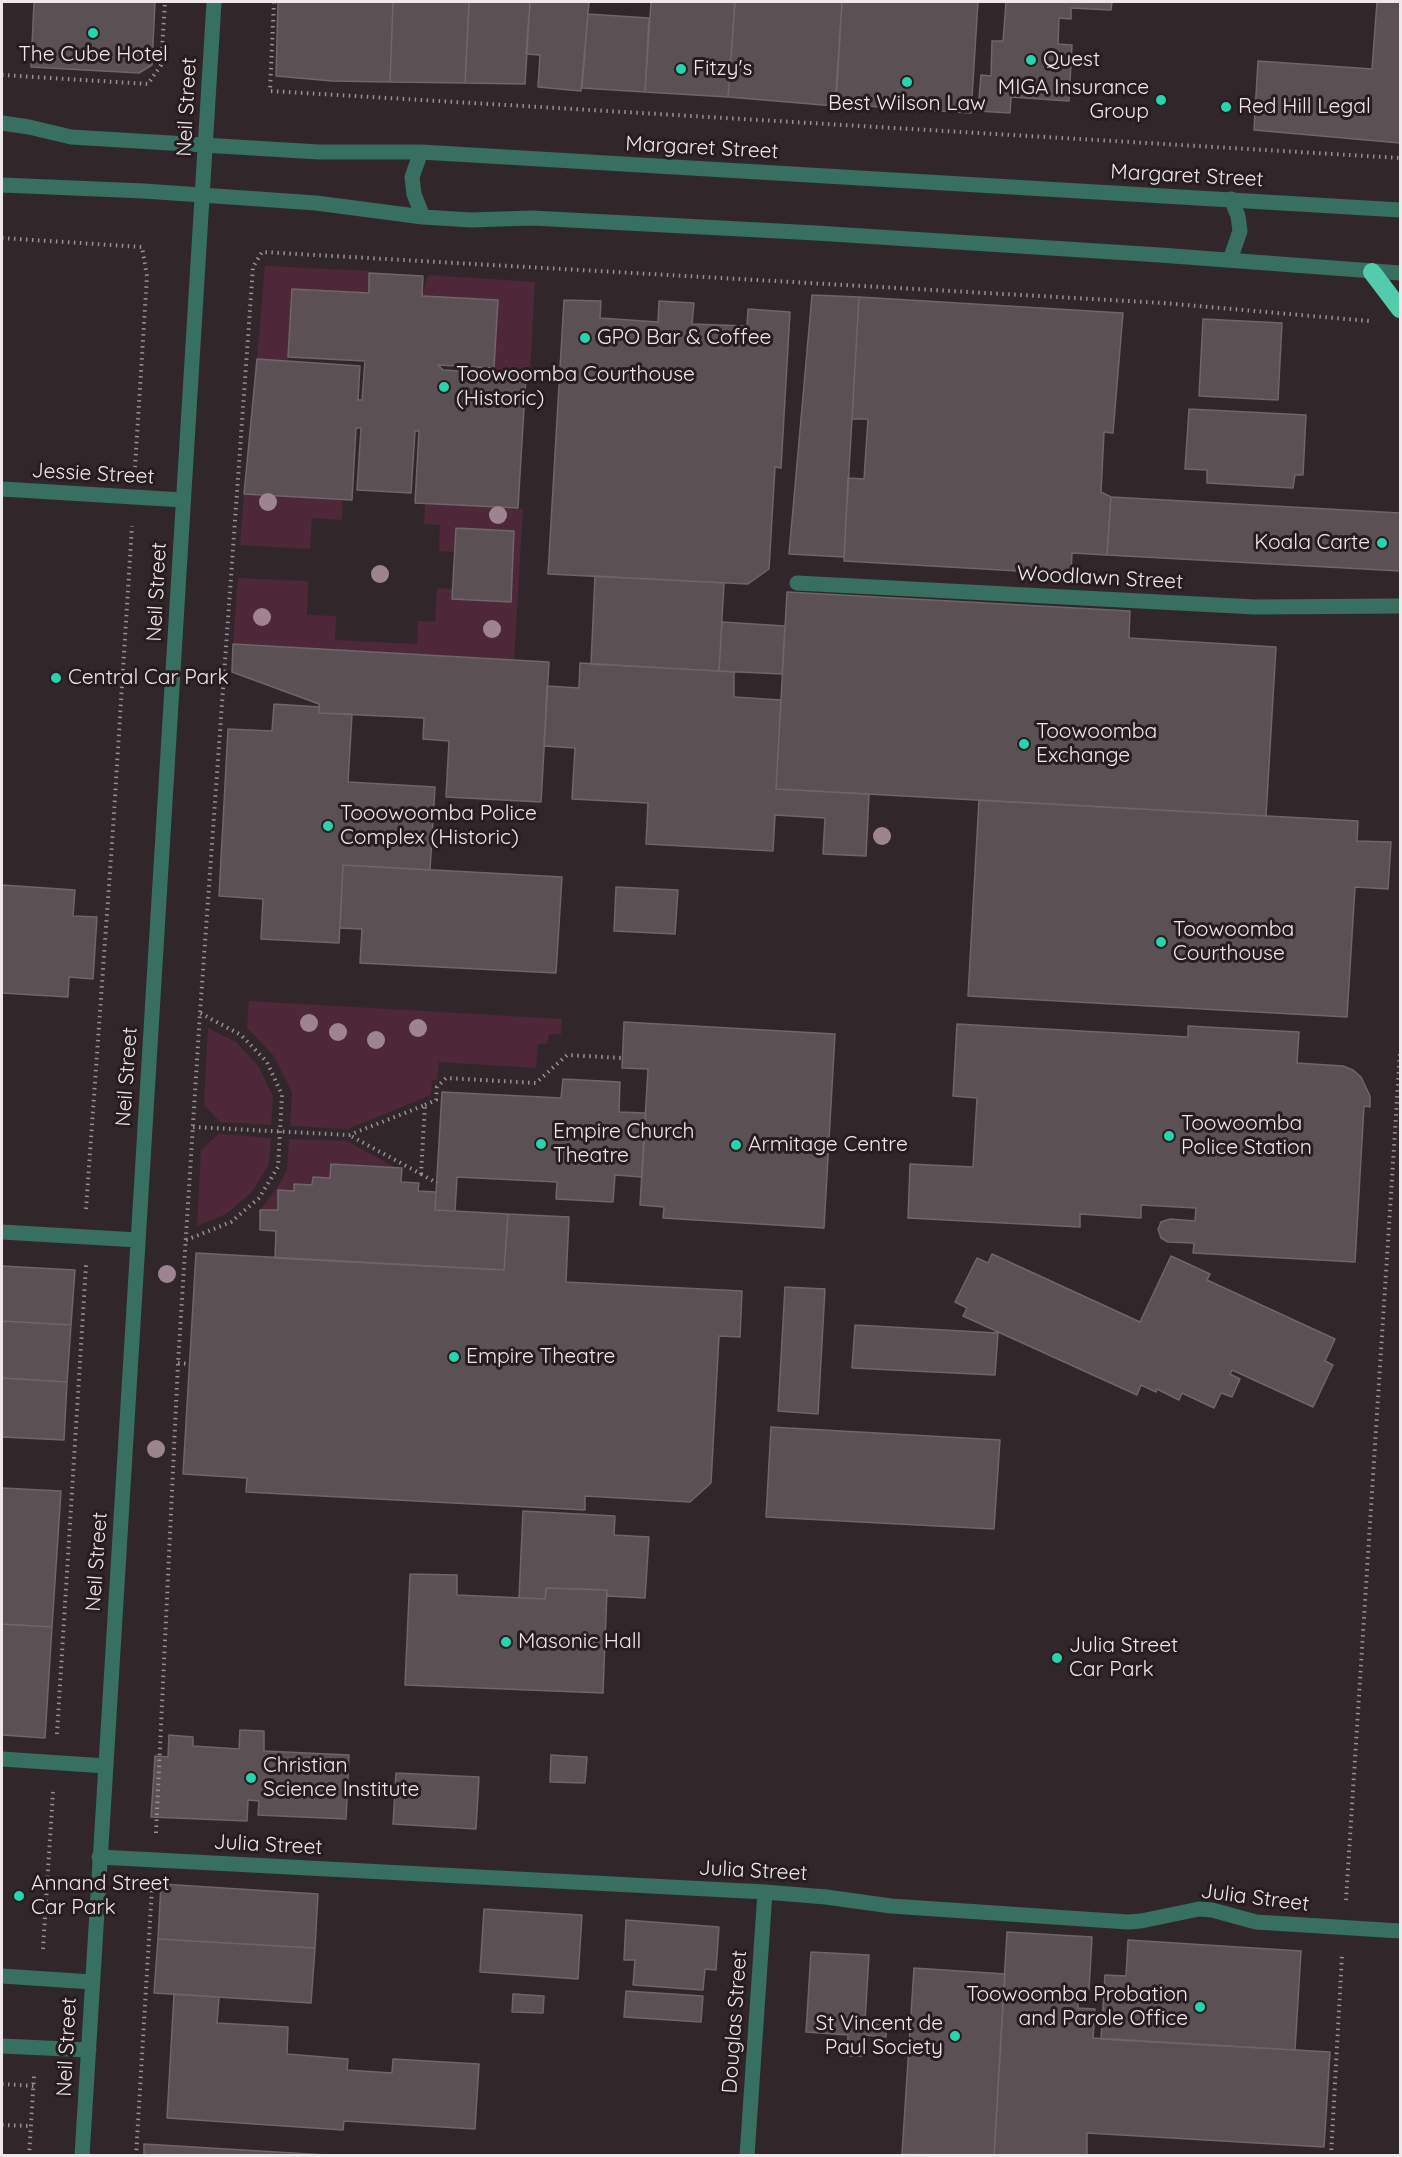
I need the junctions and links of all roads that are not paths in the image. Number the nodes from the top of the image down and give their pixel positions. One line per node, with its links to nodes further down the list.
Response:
1 (214, 2): 3 (street, Neil Street)
2 (2, 123): 3 (street, Margaret Street)
3 (206, 144): 4 (street, Margaret Street); 6 (street, Neil Street)
4 (421, 152): 7 (street, Margaret Street); 9 (street)
5 (2, 185): 6 (street)
6 (202, 195): 9 (street); 15 (street, Neil Street)
7 (1231, 199): 8 (street, Margaret Street); 10 (street)
8 (1401, 210)
9 (423, 218): 10 (street)
10 (1230, 260): 11 (street)
11 (1372, 272): 12 (street); 13 (highway)
12 (1401, 273)
13 (1401, 309)
14 (2, 489): 15 (street, Jessie Street)
15 (183, 500): 19 (street, Neil Street)
16 (797, 583): 17 (street, Woodlawn Street)
17 (1401, 606)
18 (2, 1232): 19 (street)
19 (138, 1240): 21 (street, Neil Street)
20 (2, 1759): 21 (street)
21 (106, 1766): 22 (street, Neil Street)
22 (99, 1857): 23 (street, Julia Street); 26 (street, Neil Street)
23 (765, 1892): 24 (street, Julia Street); 30 (street, Douglas Street)
24 (1401, 1931)
25 (2, 1976): 26 (street)
26 (92, 1982): 28 (street, Neil Street)
27 (2, 2046): 28 (street)
28 (89, 2050): 29 (street, Neil Street)
29 (82, 2156)
30 (747, 2156)

